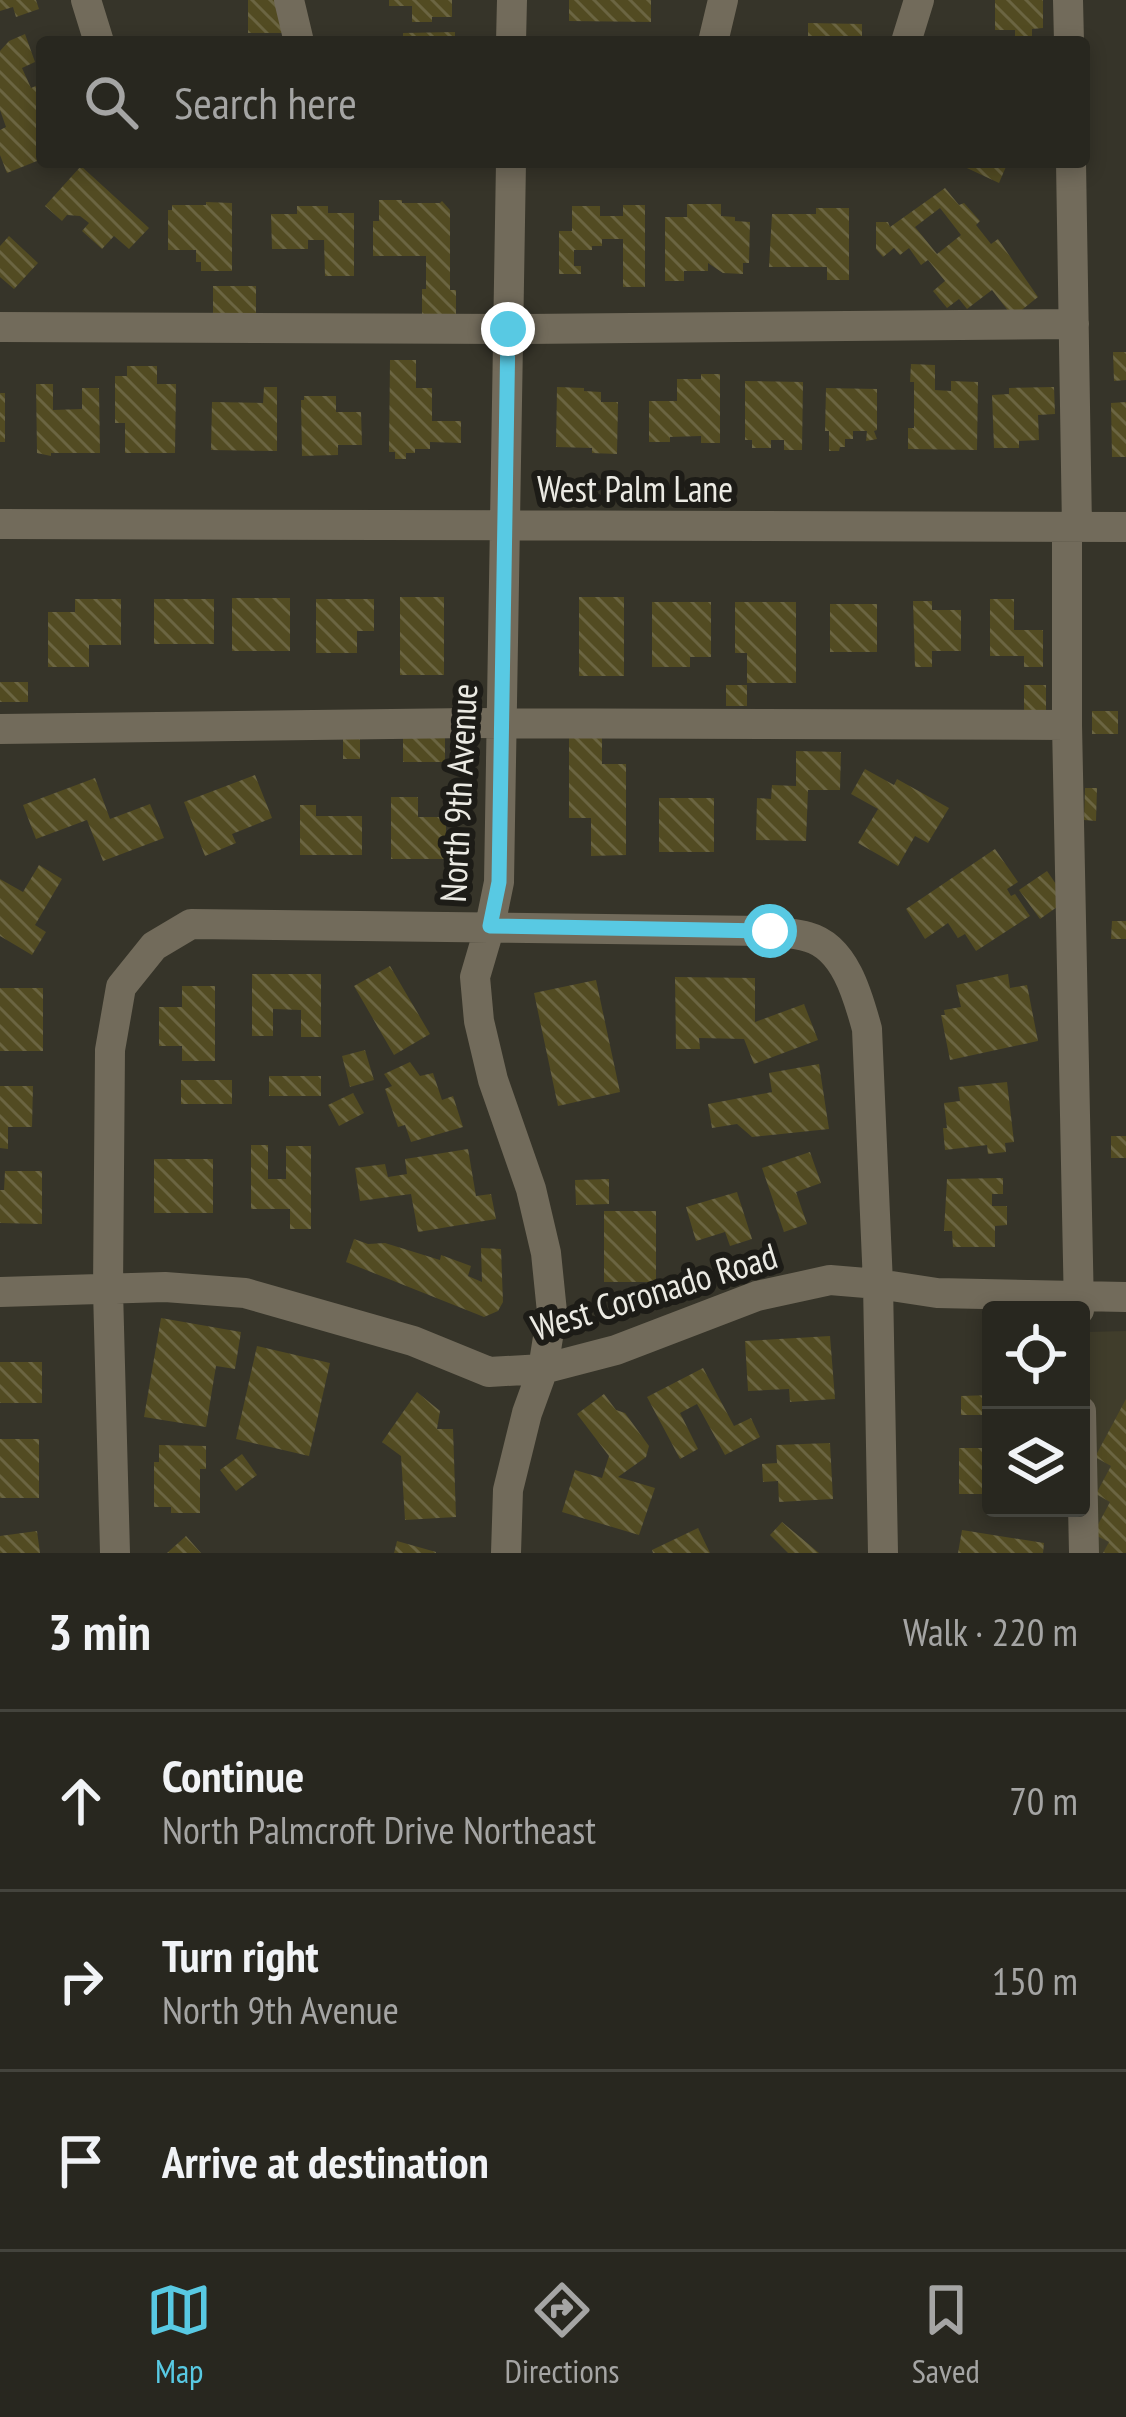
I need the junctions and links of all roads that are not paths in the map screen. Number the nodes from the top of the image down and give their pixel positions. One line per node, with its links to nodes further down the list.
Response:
1 (86, 0): 7 (street)
2 (289, 0): 8 (street)
3 (512, 0): 9 (street)
4 (723, 0): 10 (street)
5 (919, 0): 11 (street)
6 (1068, 0): 12 (street)
7 (97, 36)
8 (298, 36)
9 (511, 36)
10 (714, 36)
11 (909, 36)
12 (1069, 36)
13 (511, 168): 17 (street, North 9th Avenue)
14 (1071, 168): 15 (street)
15 (1074, 324): 17 (street); 21 (street)
16 (0, 327): 17 (street)
17 (508, 329): 19 (street, North 9th Avenue)
18 (0, 524): 19 (street, West Palm Lane)
19 (503, 527): 21 (street, West Palm Lane); 22 (street, North 9th Avenue)
20 (1126, 527): 21 (street, West Palm Lane)
21 (1072, 528): 23 (street)
22 (503, 723): 23 (street); 24 (street); 25 (street, North 9th Avenue)
23 (1067, 725): 31 (street)
24 (0, 728)
25 (490, 926): 26 (street); 27 (street); 33 (street, North 9th Avenue)
26 (878, 1284): 30 (street, West Coronado Road); 33 (street, West Coronado Road); 37 (street)
27 (108, 1290): 28 (street, West Coronado Road); 33 (street, West Coronado Road); 35 (street)
28 (0, 1292)
29 (1126, 1298): 32 (street, West Coronado Road)
30 (1040, 1301)
31 (1079, 1301)
32 (1090, 1303)
33 (543, 1369): 36 (street, North 9th Avenue)
34 (1083, 1517): 38 (street)
35 (115, 1553)
36 (506, 1553)
37 (883, 1553)
38 (1084, 1553)

